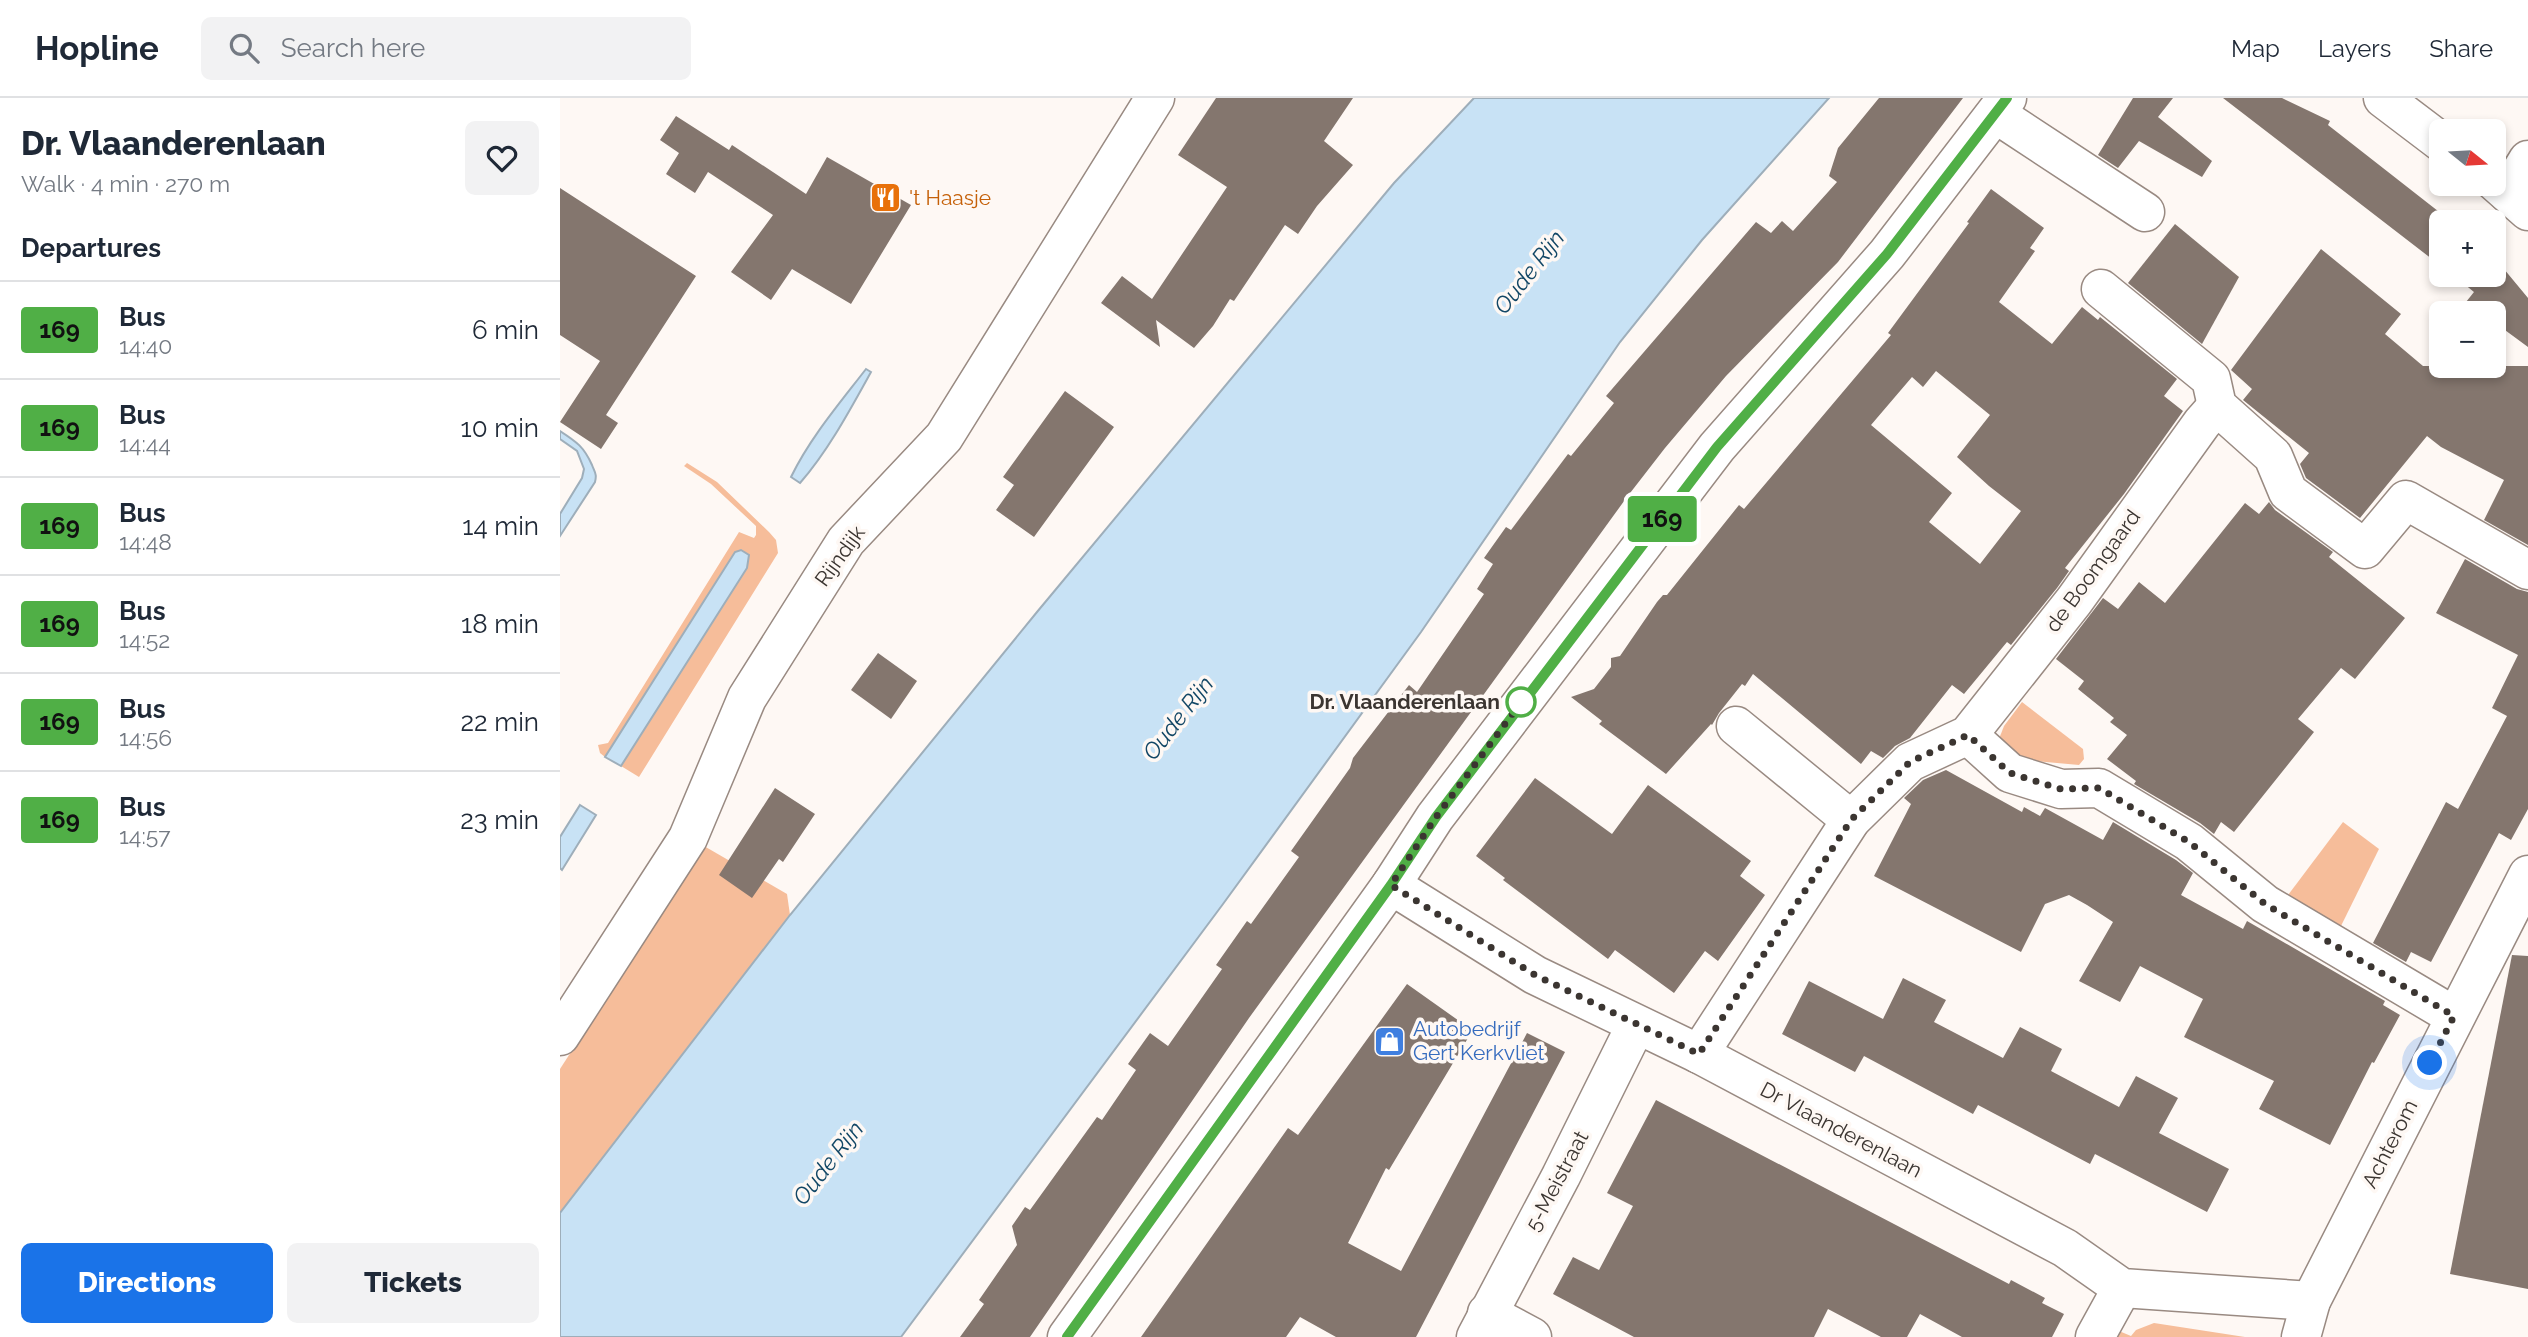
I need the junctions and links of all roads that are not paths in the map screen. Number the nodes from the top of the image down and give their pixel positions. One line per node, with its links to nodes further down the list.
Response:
1 (1155, 98): 18 (street, Rijndijk)
2 (2383, 98): 4 (street)
3 (2002, 106): 7 (street); 15 (street)
4 (2429, 133)
5 (2528, 160): 6 (street)
6 (2510, 195)
7 (2145, 212)
8 (2101, 289): 9 (street)
9 (2217, 406): 10 (street); 12 (street, de Boomgaard)
10 (2528, 570)
11 (1736, 726): 13 (street)
12 (1968, 735): 13 (street, de Boomgaard); 16 (street)
13 (1851, 820): 19 (street, de Boomgaard)
14 (2528, 875): 16 (street, Achterom)
15 (1391, 885): 17 (street, Dr Vlaanderenlaan); 23 (street)
16 (2454, 1016): 21 (street, Achterom)
17 (1636, 1025): 19 (street, Dr Vlaanderenlaan); 22 (street, 5-Meistraat)
18 (560, 1036)
19 (1699, 1054): 20 (street, Dr Vlaanderenlaan)
20 (2122, 1289): 21 (street); 25 (street)
21 (2306, 1319)
22 (1481, 1325): 24 (street)
23 (1067, 1337)
24 (1532, 1337)
25 (2095, 1337)

